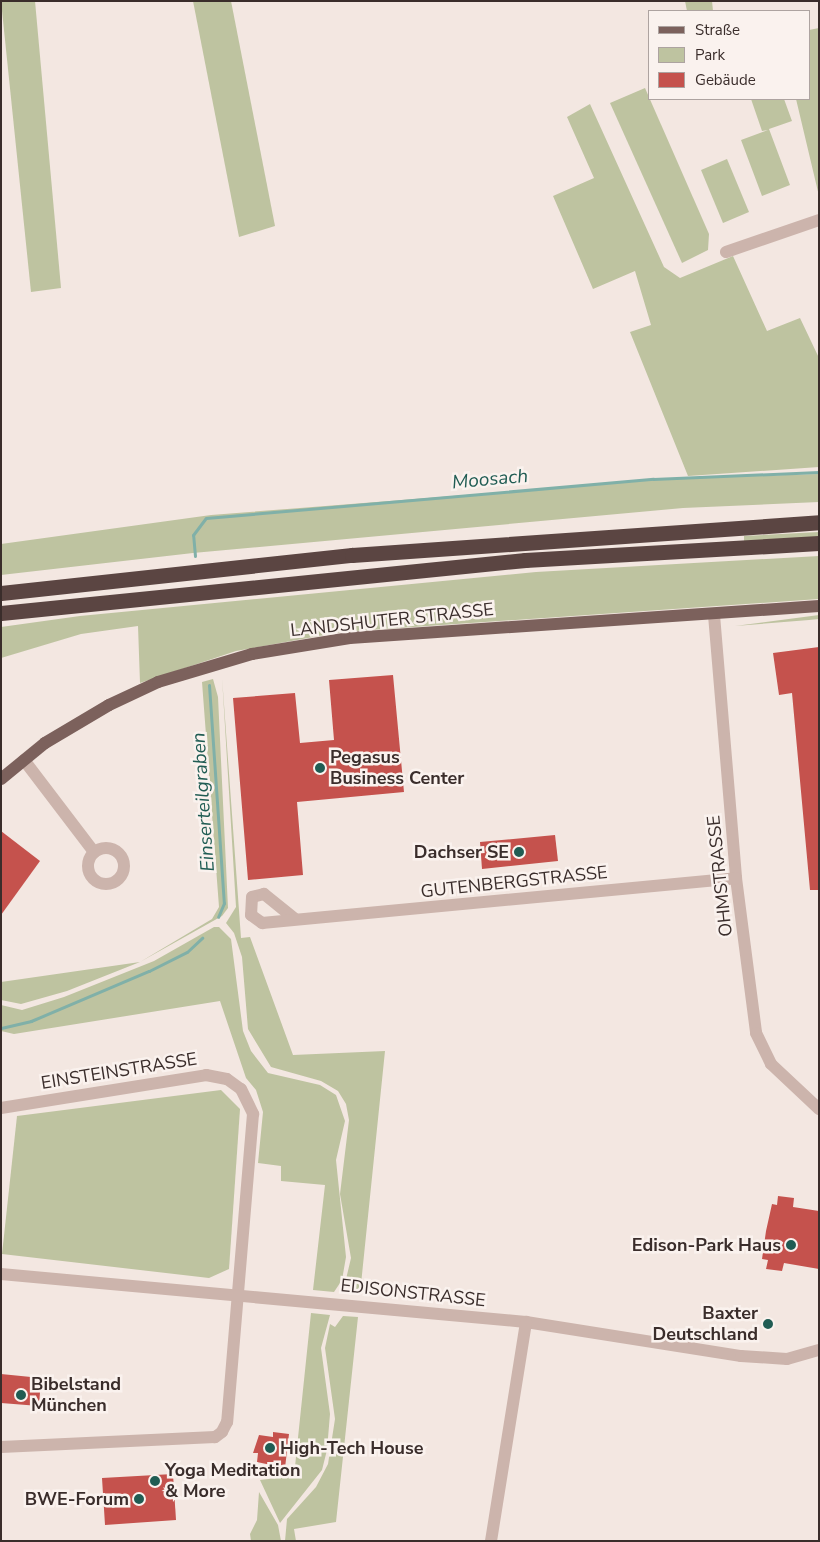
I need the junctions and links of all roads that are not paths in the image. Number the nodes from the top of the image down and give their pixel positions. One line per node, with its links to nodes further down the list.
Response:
1 (819, 220): 2 (street)
2 (726, 252)
3 (819, 522): 5 (highway)
4 (819, 543): 7 (highway)
5 (1, 593)
6 (819, 606): 8 (main road, LANDSHUTER STRASSE)
7 (1, 613)
8 (714, 615): 9 (main road, LANDSHUTER STRASSE); 12 (street, OHMSTRASSE)
9 (24, 760): 10 (main road, LANDSHUTER STRASSE); 11 (street)
10 (1, 779)
11 (94, 852)
12 (736, 878): 13 (street, GUTENBERGSTRASSE); 15 (street, OHMSTRASSE)
13 (295, 919)
14 (1, 1108): 17 (street, EINSTEINSTRASSE)
15 (819, 1109)
16 (1, 1274): 17 (street, EDISONSTRASSE)
17 (238, 1294): 18 (street, EDISONSTRASSE); 20 (street, EINSTEINSTRASSE)
18 (526, 1322): 19 (street, EDISONSTRASSE); 21 (street)
19 (819, 1350)
20 (1, 1446)
21 (491, 1541)

